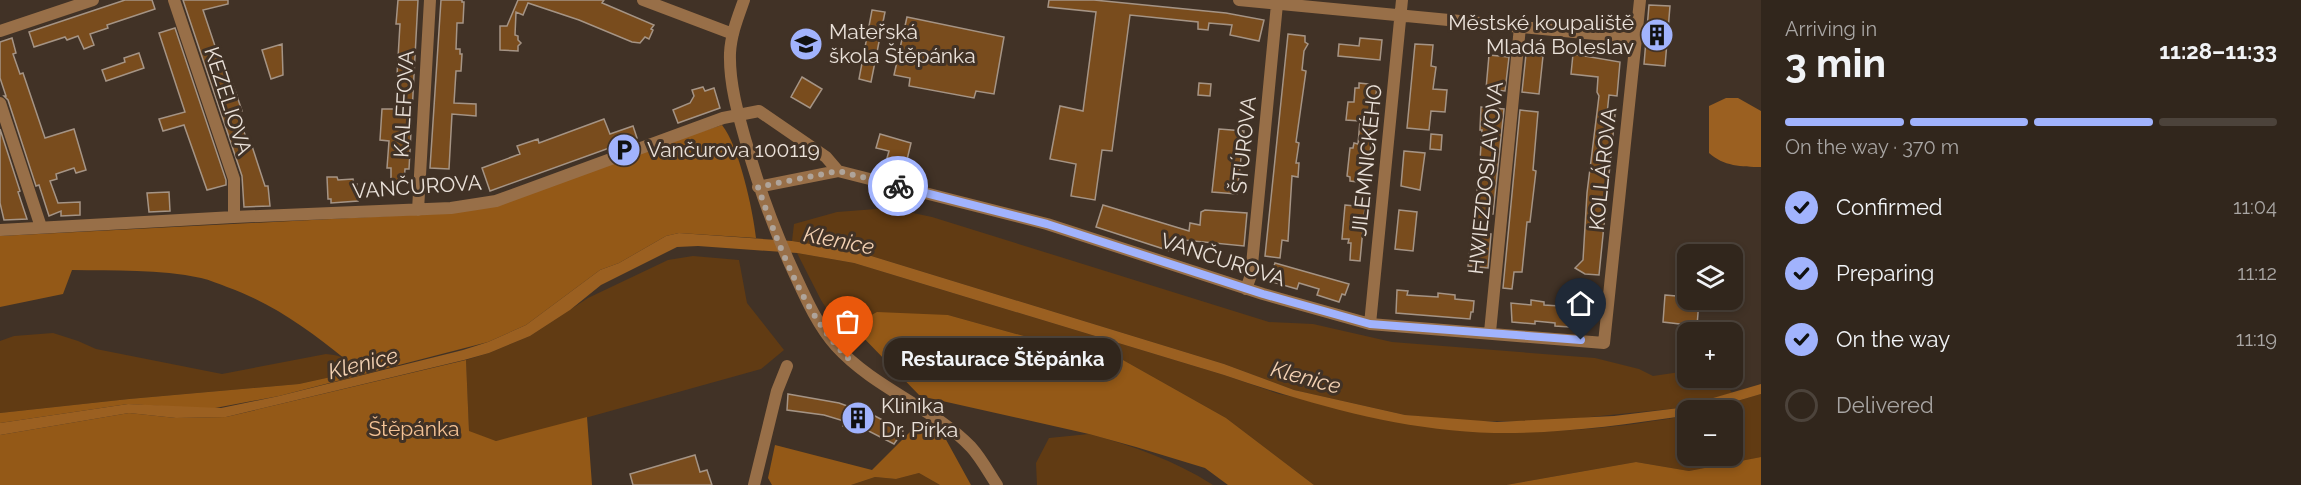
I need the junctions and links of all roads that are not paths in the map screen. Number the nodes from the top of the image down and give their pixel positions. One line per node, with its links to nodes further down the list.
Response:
1 (93, 0): 13 (street)
2 (174, 0): 21 (street, KEZELIOVA)
3 (430, 0): 20 (street, KALEFOVA)
4 (644, 0): 14 (street)
5 (744, 0): 14 (street)
6 (1239, 0): 10 (street)
7 (1402, 0): 11 (street, JILEMNICKÉHO)
8 (1640, 0): 15 (street, KOLLÁROVA)
9 (1296, 3): 10 (street); 11 (street)
10 (1277, 4): 24 (street, ŠTÚROVA)
11 (1401, 16): 12 (street); 25 (street, JILEMNICKÉHO)
12 (1520, 27): 15 (street); 26 (street, HWIEZDOSLAVOVA)
13 (0, 31)
14 (733, 34): 17 (street)
15 (1637, 38): 27 (street, KOLLÁROVA)
16 (0, 103): 22 (street)
17 (739, 114): 18 (street, VANČUROVA); 19 (street); 20 (street, VANČUROVA)
18 (838, 171): 19 (street, VANČUROVA); 24 (street, VANČUROVA)
19 (758, 187): 30 (street)
20 (418, 210): 21 (street, VANČUROVA)
21 (234, 217): 22 (street, VANČUROVA)
22 (41, 228): 23 (street, VANČUROVA)
23 (0, 230)
24 (1246, 289): 25 (street, VANČUROVA)
25 (1370, 324): 26 (street, VANČUROVA)
26 (1490, 332): 27 (street, VANČUROVA)
27 (1604, 343)
28 (787, 366): 29 (street)
29 (754, 485)
30 (997, 485)

